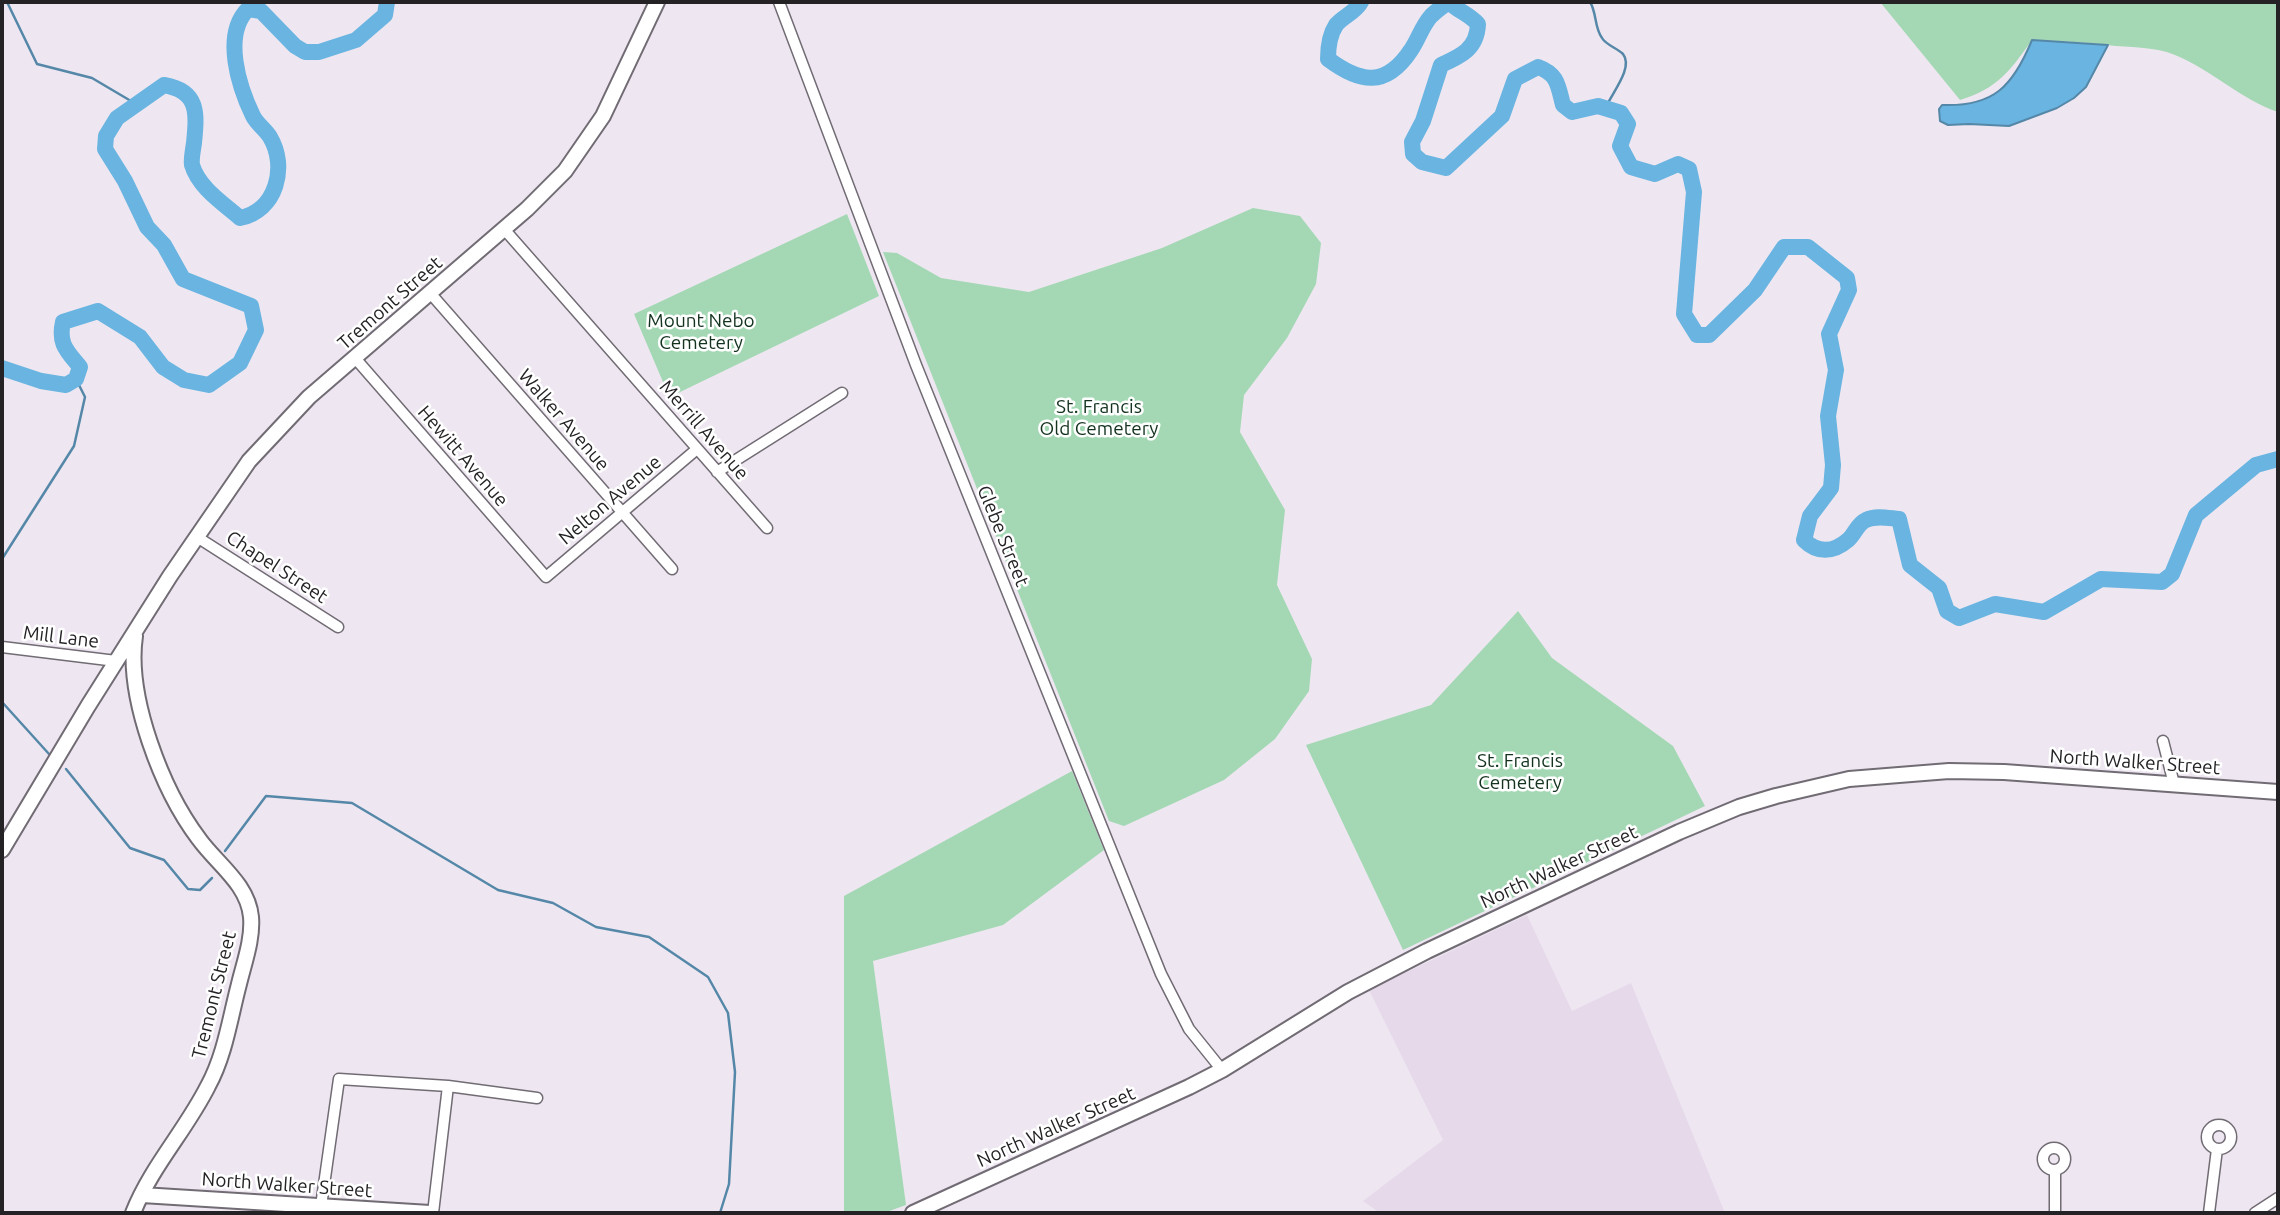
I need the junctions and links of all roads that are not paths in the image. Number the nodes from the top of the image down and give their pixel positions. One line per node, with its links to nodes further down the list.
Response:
1 (657, 2): 3 (main road, Tremont Street)
2 (779, 2): 22 (street, Glebe Street)
3 (504, 229): 4 (main road, Tremont Street); 7 (street, Merrill Avenue)
4 (431, 293): 5 (main road, Tremont Street); 9 (street, Walker Avenue)
5 (355, 358): 11 (main road, Tremont Street); 13 (street, Hewitt Avenue)
6 (842, 393): 8 (street)
7 (697, 449): 8 (street, Merrill Avenue); 9 (street, Nelton Avenue)
8 (717, 472): 10 (street, Merrill Avenue)
9 (622, 512): 12 (street, Walker Avenue); 13 (street, Nelton Avenue)
10 (767, 528)
11 (197, 537): 14 (street, Chapel Street); 15 (main road, Tremont Street)
12 (672, 569)
13 (546, 577)
14 (338, 627)
15 (136, 629): 17 (main road, Tremont Street); 27 (main road, Tremont Street)
16 (2, 647): 17 (street, Mill Lane)
17 (116, 661): 21 (main road, Tremont Street)
18 (2163, 741): 19 (street)
19 (2174, 784): 20 (main road, North Walker Street); 22 (main road, North Walker Street)
20 (2278, 792)
21 (2, 850)
22 (1222, 1070): 33 (main road, North Walker Street)
23 (449, 1086): 24 (street); 29 (street); 32 (street)
24 (537, 1098)
25 (2217, 1149): 35 (street)
26 (2055, 1171): 34 (street)
27 (142, 1195): 29 (main road, North Walker Street); 31 (main road, Tremont Street)
28 (2278, 1198): 30 (street)
29 (321, 1206): 32 (main road, North Walker Street)
30 (2260, 1212)
31 (133, 1213)
32 (432, 1213)
33 (913, 1213)
34 (2055, 1213)
35 (2209, 1213)

